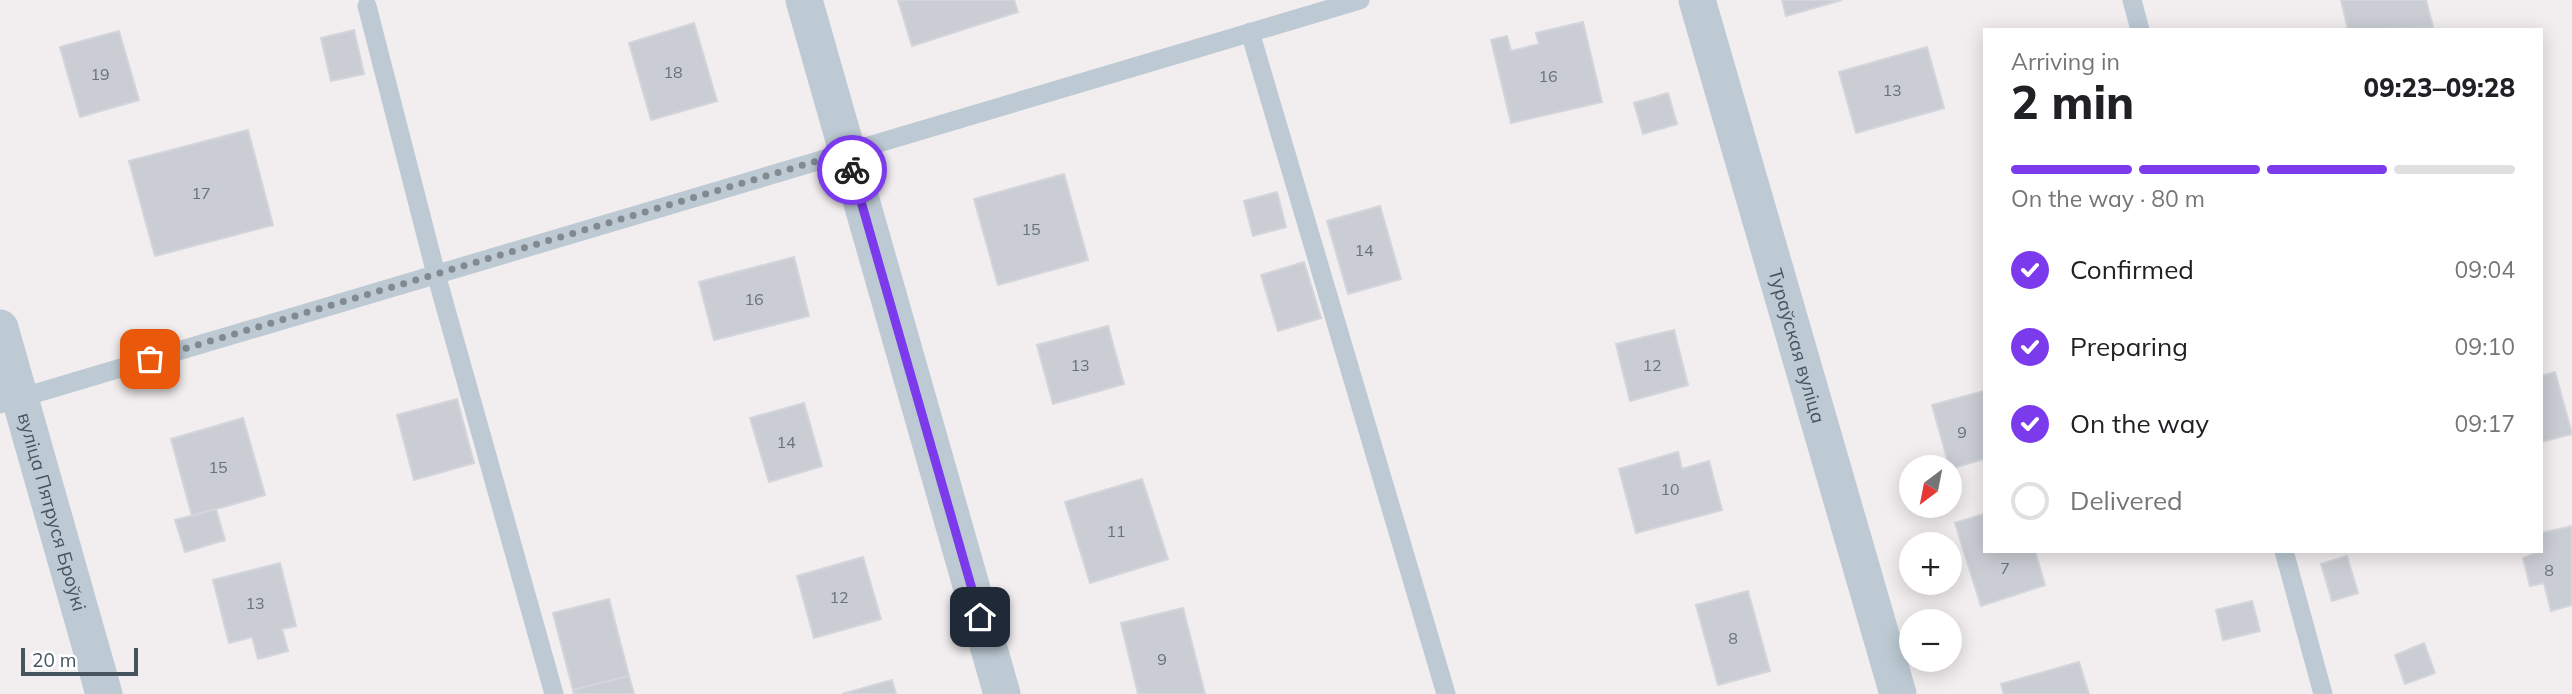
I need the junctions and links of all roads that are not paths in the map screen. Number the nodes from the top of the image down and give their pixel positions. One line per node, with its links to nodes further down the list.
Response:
1 (804, 0): 8 (street)
2 (1360, 0): 7 (lane)
3 (1697, 0): 17 (street, Тураўская вуліца)
4 (2132, 0): 6 (lane)
5 (367, 6): 9 (lane)
6 (2139, 28)
7 (1250, 32): 8 (lane); 16 (lane)
8 (847, 152): 9 (lane); 15 (street)
9 (436, 274): 11 (lane); 14 (lane)
10 (0, 328): 11 (street, вуліца Пятруся Броўкі)
11 (10, 401): 13 (street, вуліца Пятруся Броўкі)
12 (2285, 553): 18 (lane)
13 (104, 694)
14 (554, 694)
15 (1002, 694)
16 (1446, 694)
17 (1898, 694)
18 (2323, 694)

